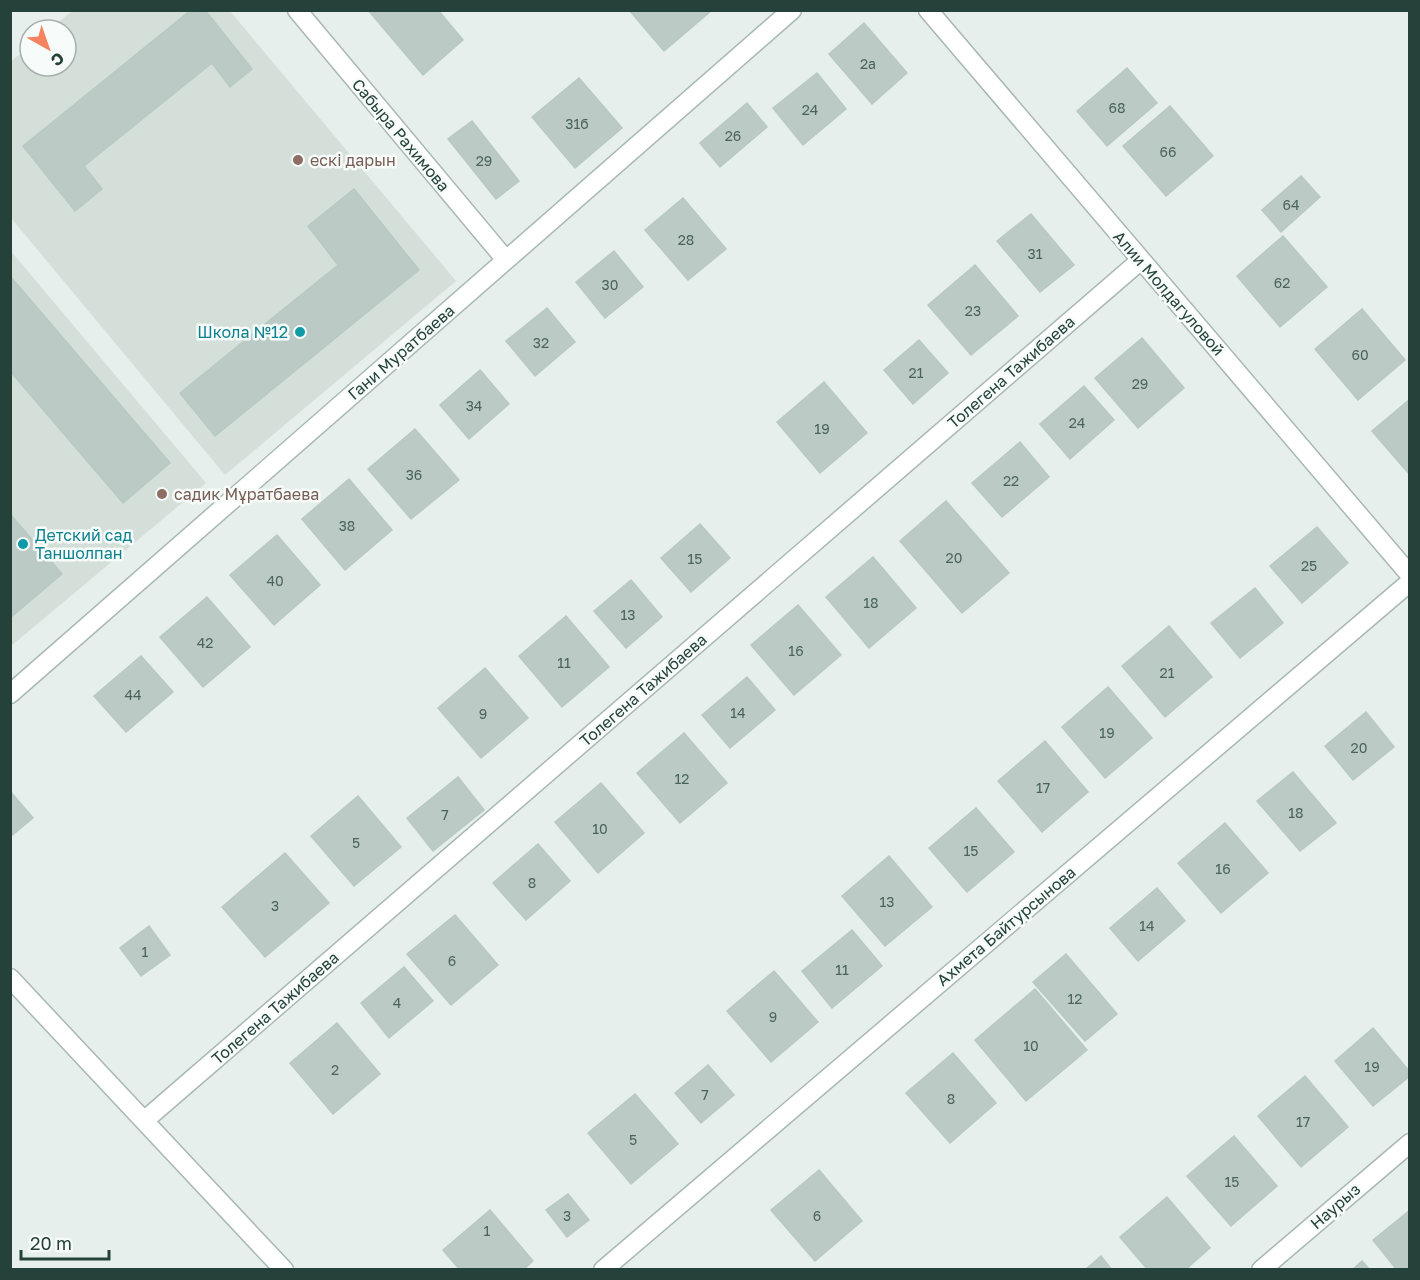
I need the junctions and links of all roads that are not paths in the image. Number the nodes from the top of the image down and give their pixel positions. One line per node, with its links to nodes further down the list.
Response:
1 (297, 10): 4 (street, Сабыра Рахимова)
2 (792, 10): 4 (street, Гани Муратбаева)
3 (927, 10): 5 (street, Алии Молдагуловой)
4 (506, 260): 8 (street, Гани Муратбаева)
5 (1140, 260): 6 (street, Алии Молдагуловой); 10 (street, Толегена Тажибаева)
6 (1410, 575)
7 (1410, 582): 13 (street, Ахмета Байтурсынова)
8 (10, 694)
9 (10, 978): 10 (street)
10 (145, 1120): 12 (street)
11 (1410, 1143): 14 (street, Наурыз)
12 (284, 1269)
13 (603, 1269)
14 (1262, 1269)

